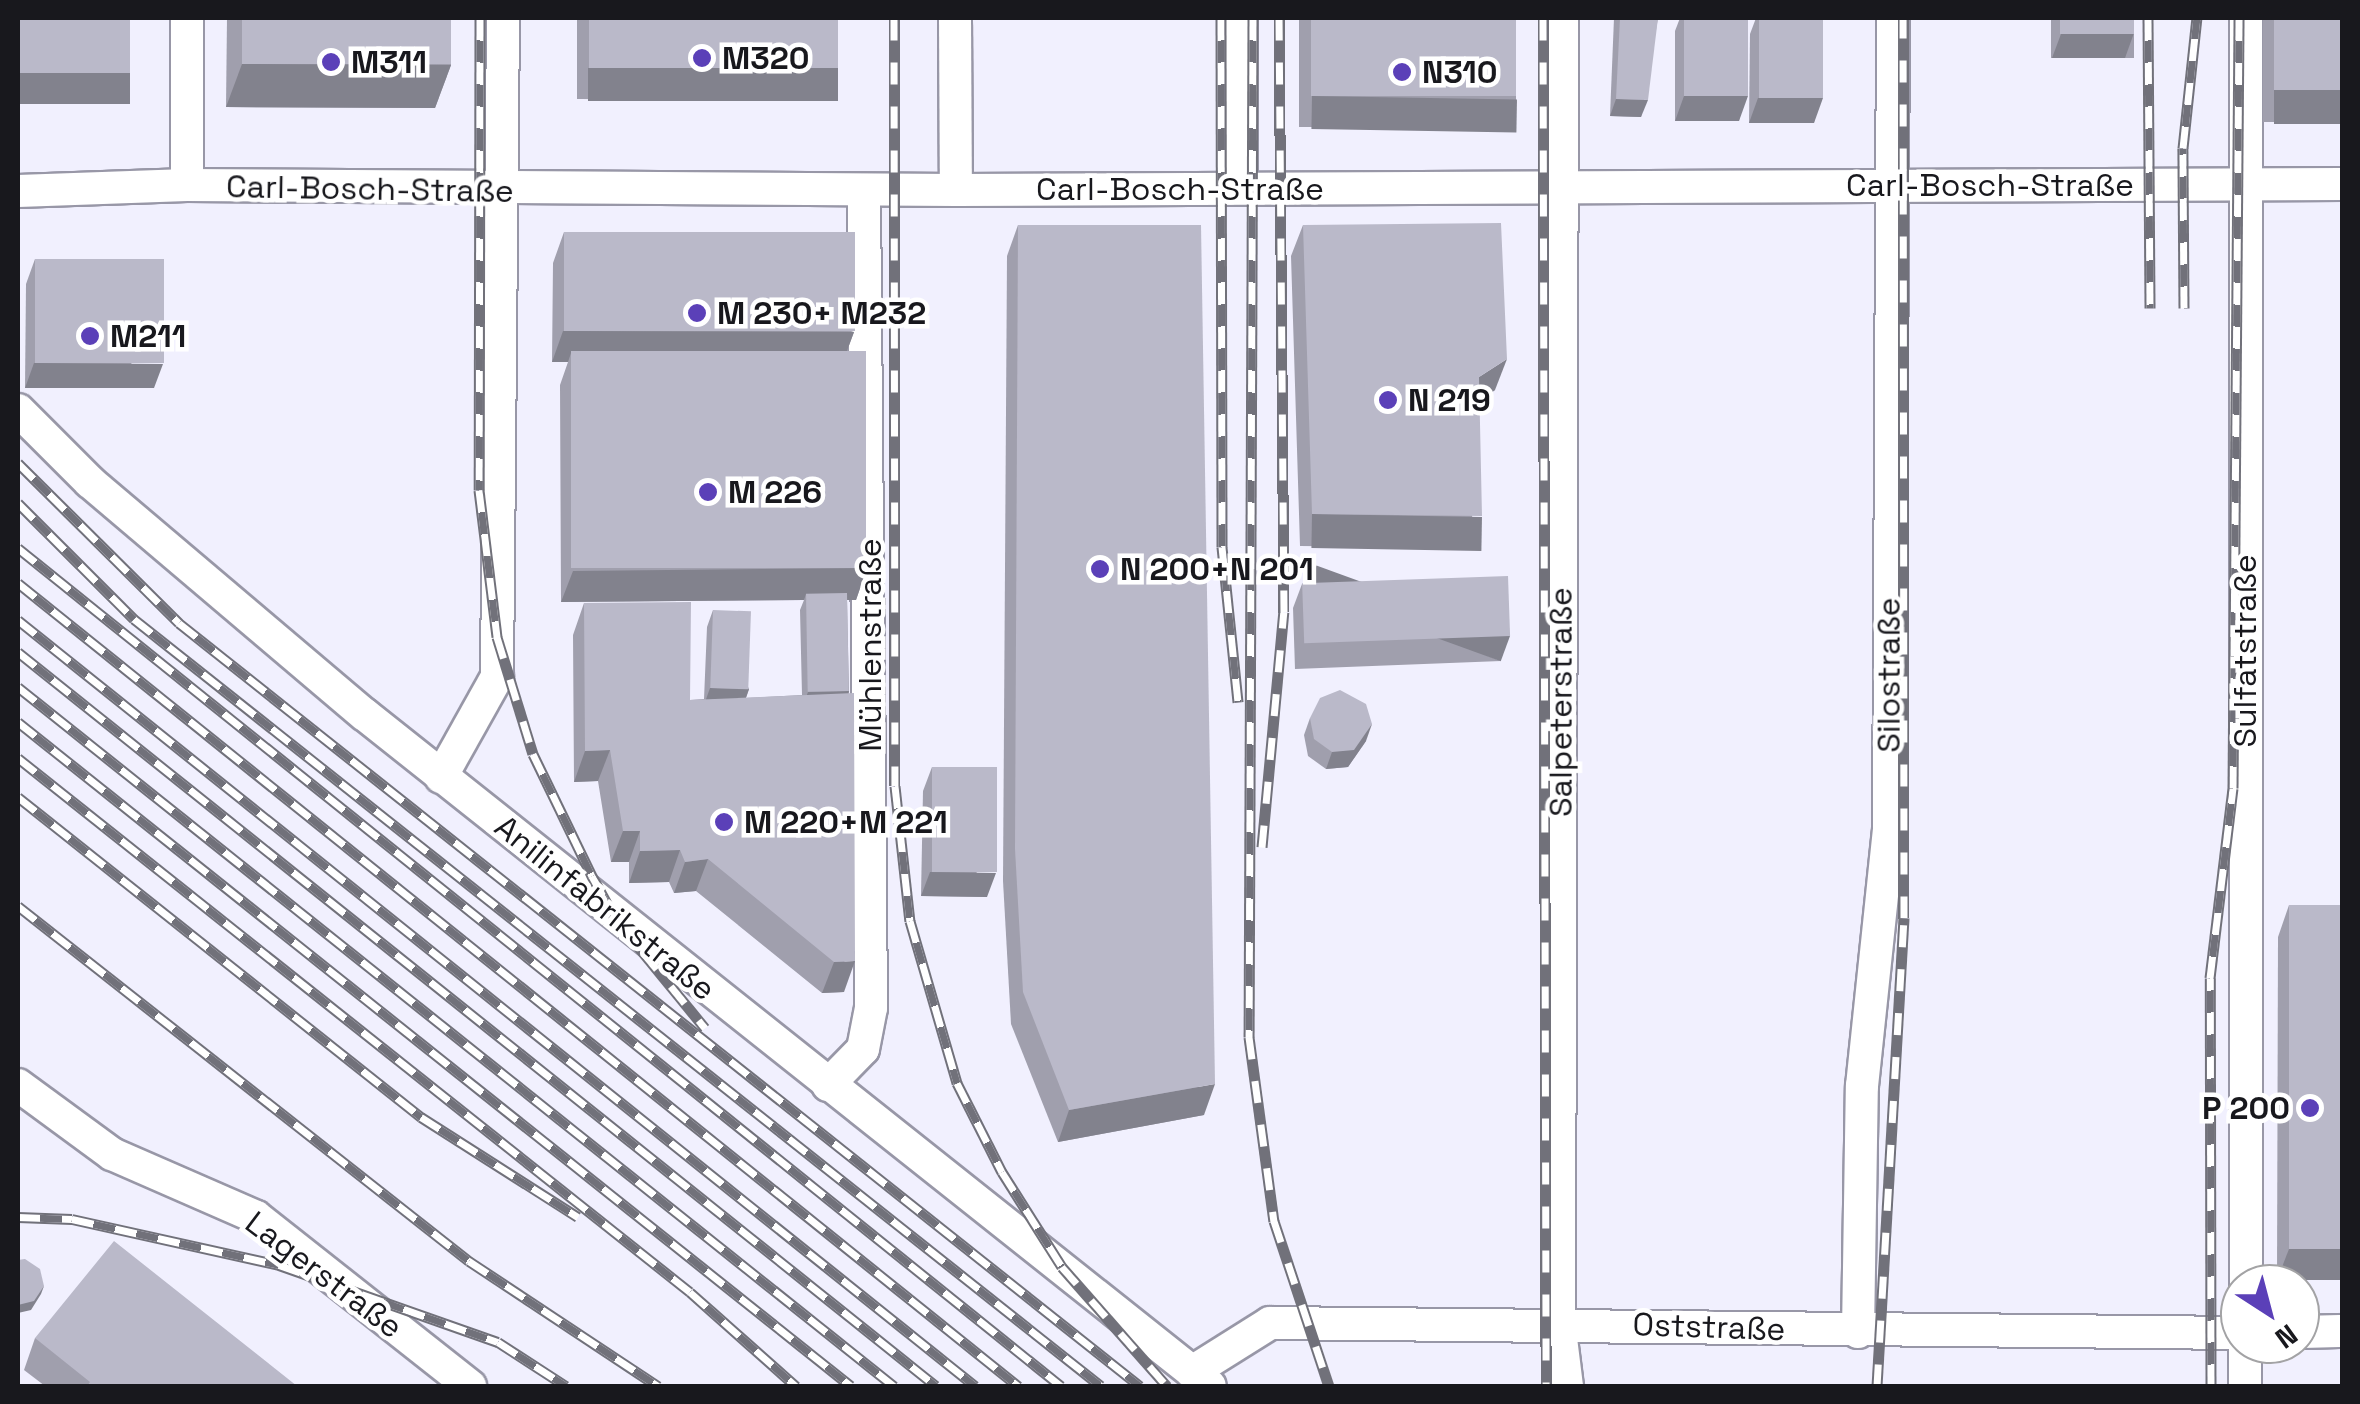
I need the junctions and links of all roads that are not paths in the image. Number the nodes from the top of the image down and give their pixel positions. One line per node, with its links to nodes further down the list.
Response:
1 (187, 18): 11 (street)
2 (503, 18): 14 (street)
3 (955, 18): 16 (street)
4 (1241, 18): 13 (street)
5 (1562, 18): 12 (street, Salpeterstraße)
6 (1893, 18): 8 (street, Silostraße)
7 (2246, 18): 9 (street, Sulfatstraße)
8 (1890, 184): 9 (street, Carl-Bosch-Straße); 12 (street, Carl-Bosch-Straße); 24 (street, Silostraße)
9 (2244, 184): 10 (street, Carl-Bosch-Straße); 22 (street, Sulfatstraße)
10 (2342, 184)
11 (187, 185): 14 (street, Carl-Bosch-Straße); 17 (street, Carl-Bosch-Straße)
12 (1563, 187): 13 (street, Carl-Bosch-Straße); 23 (street, Salpeterstraße)
13 (1241, 188): 16 (street, Carl-Bosch-Straße)
14 (504, 190): 15 (street, Carl-Bosch-Straße); 19 (street)
15 (864, 190): 16 (street, Carl-Bosch-Straße); 21 (street, Mühlenstraße)
16 (956, 190)
17 (18, 191)
18 (18, 410): 19 (street, Anilinfabrikstraße)
19 (441, 777): 21 (street, Anilinfabrikstraße)
20 (18, 1085): 27 (street, Lagerstraße)
21 (828, 1085): 26 (street, Anilinfabrikstraße)
22 (2246, 1264)
23 (1559, 1322): 24 (street, Oststraße); 26 (street, Oststraße); 28 (street, Salpeterstraße)
24 (1858, 1332): 25 (street, Oststraße)
25 (2220, 1333)
26 (1201, 1379)
27 (470, 1386)
28 (1567, 1386)

